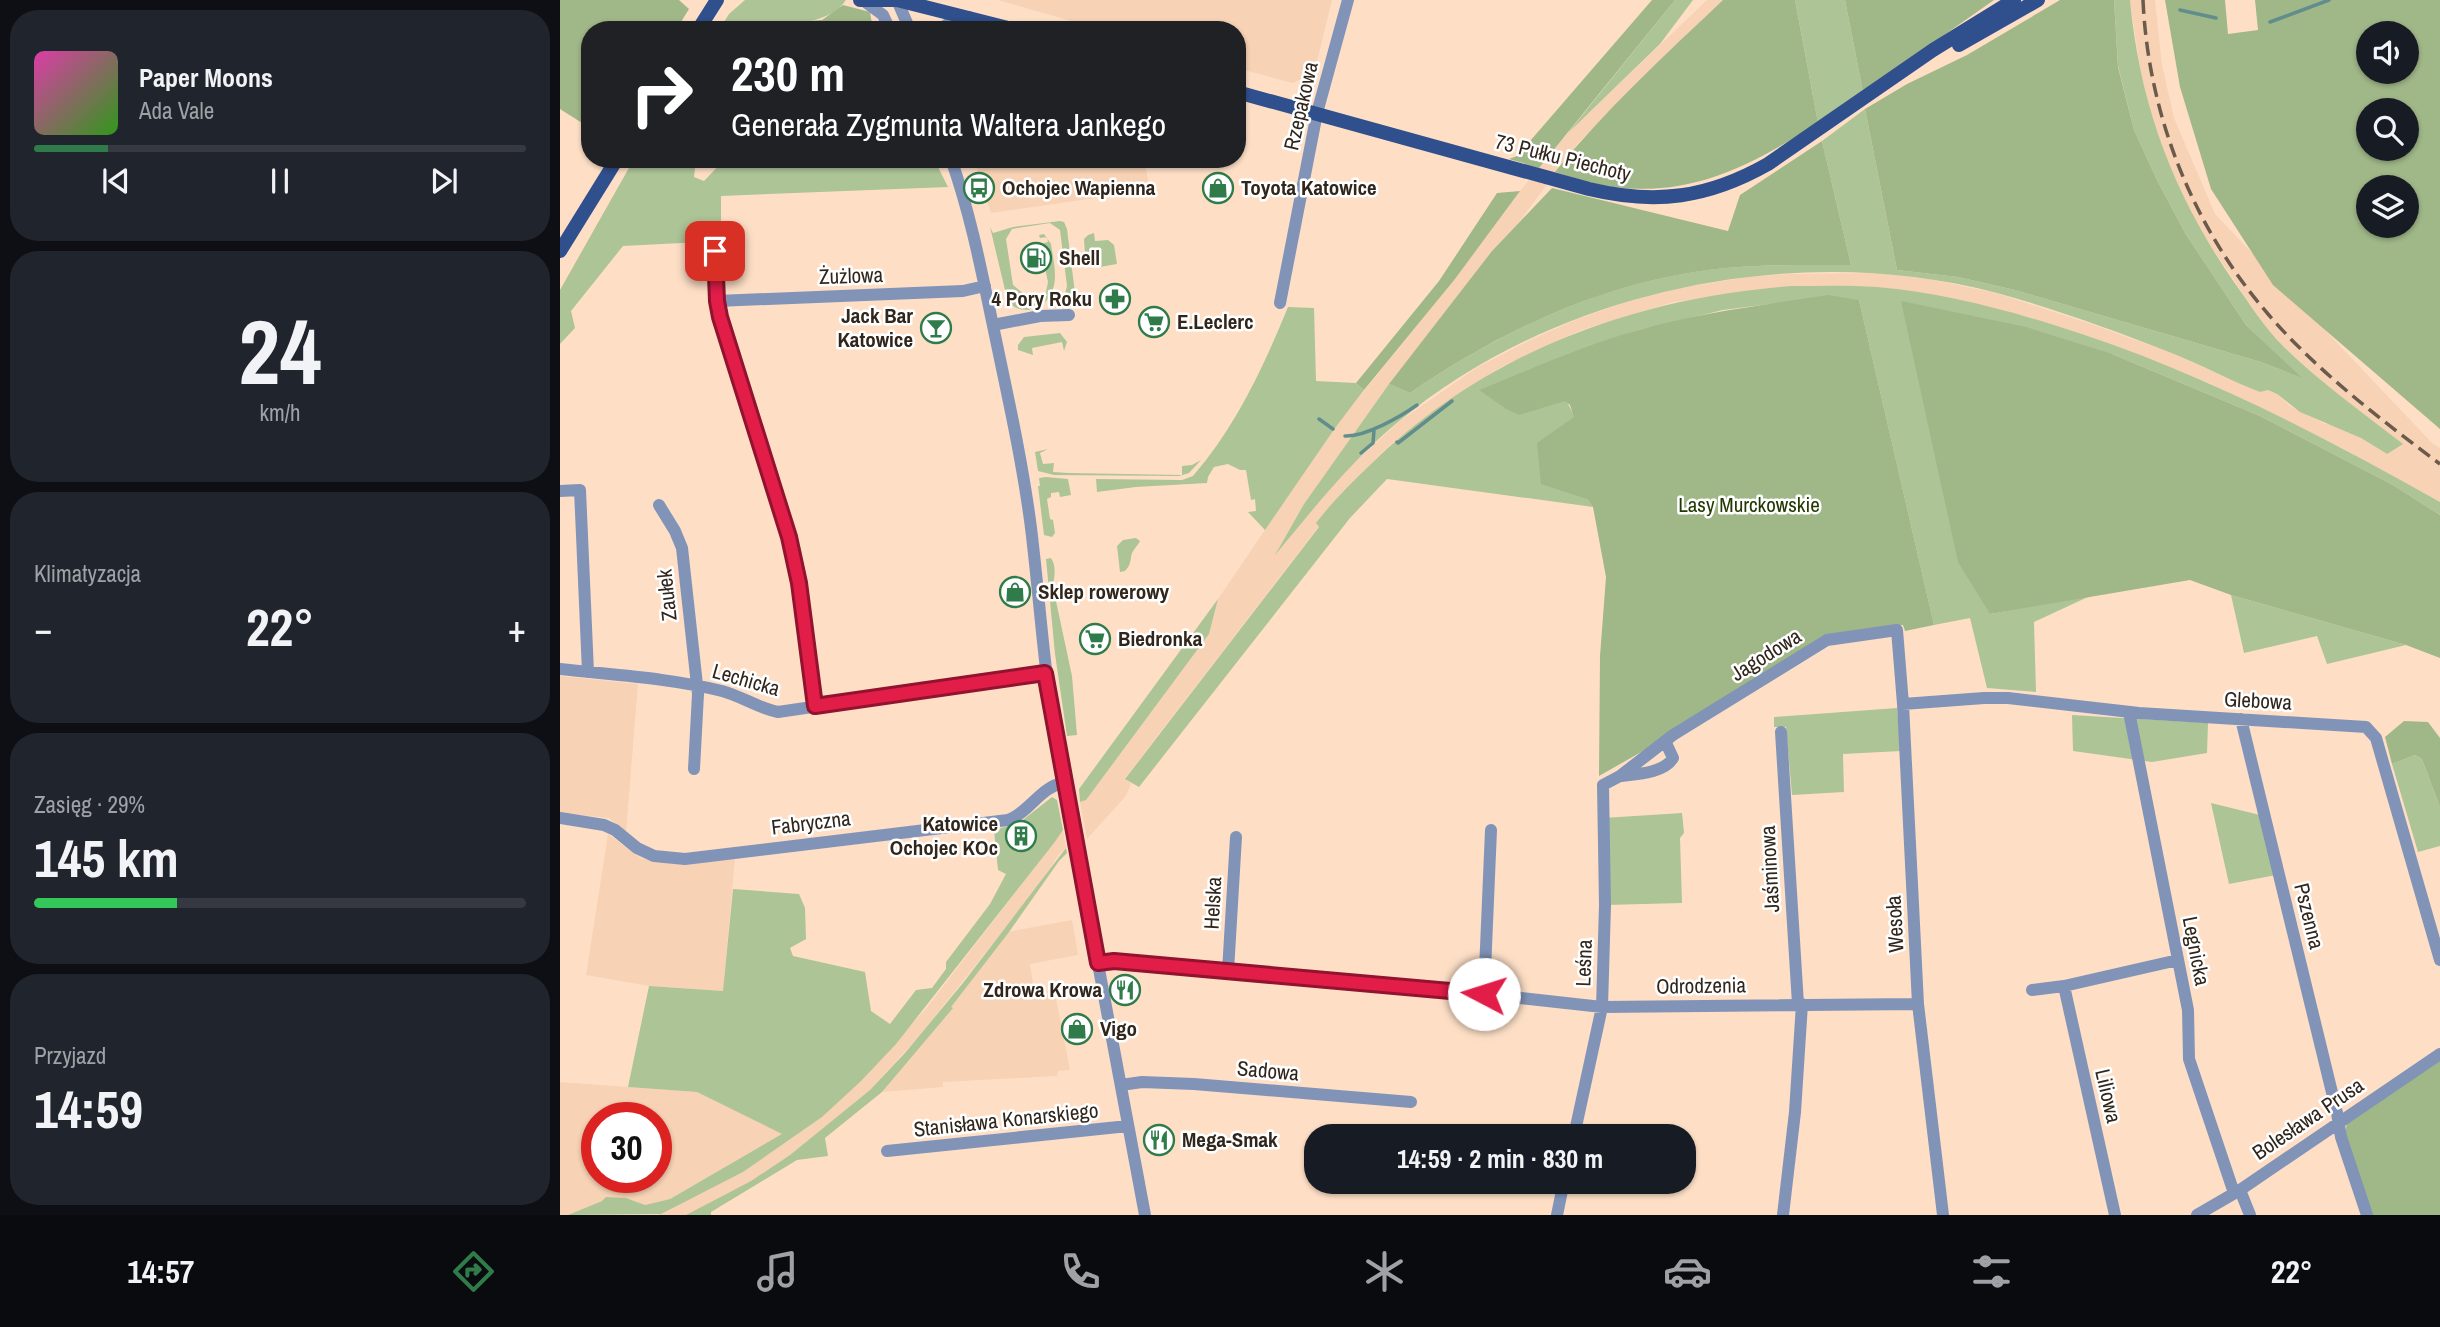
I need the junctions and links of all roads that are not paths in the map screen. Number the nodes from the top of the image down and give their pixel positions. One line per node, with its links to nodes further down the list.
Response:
1 (862, 0): 2 (main road); 9 (street)
2 (897, 0): 7 (main road); 10 (street); 11 (street)
3 (1348, 0): 16 (street, Rzepakowa)
4 (2014, 0): 14 (main road, 73 Pułku Piechoty)
5 (2038, 0): 14 (main road, 73 Pułku Piechoty)
6 (717, 1): 8 (main road)
7 (969, 17): 12 (street); 13 (main road)
8 (704, 21)
9 (886, 21)
10 (891, 21)
11 (906, 21)
12 (955, 21)
13 (983, 21)
14 (1899, 76): 16 (main road, 73 Pułku Piechoty)
15 (1246, 94): 16 (main road, 73 Pułku Piechoty)
16 (1317, 113): 23 (street, Rzepakowa)
17 (611, 168): 19 (main road)
18 (954, 168): 21 (street)
19 (560, 251)
20 (715, 251): 22 (street)
21 (985, 286): 22 (street, Żużlowa); 25 (street)
22 (717, 301): 34 (street)
23 (1280, 303)
24 (1069, 315): 25 (street)
25 (993, 325): 31 (street)
26 (560, 491): 30 (street)
27 (659, 505): 32 (street, Zaułek)
28 (1897, 630): 33 (street, Wesoła); 38 (street, Jagodowa)
29 (560, 669): 30 (street, Lechicka)
30 (588, 672): 32 (street, Lechicka)
31 (1045, 673): 34 (street, Lechicka); 41 (street)
32 (695, 685): 34 (street, Lechicka); 39 (street, Zaułek)
33 (1903, 705): 35 (street, Glebowa); 54 (street, Wesoła)
34 (815, 706)
35 (2129, 712): 36 (street, Glebowa); 46 (street, Legnicka)
36 (2241, 719): 47 (street, Glebowa); 59 (street, Pszenna)
37 (1782, 732): 53 (street, Jaśminowa)
38 (1666, 743): 40 (street, Jagodowa); 40 (street, Jagodowa)
39 (695, 769)
40 (1620, 776): 42 (street, Jagodowa)
41 (1063, 783): 43 (street, Fabryczna); 48 (street)
42 (1601, 788): 55 (street, Leśna)
43 (560, 818)
44 (1491, 830): 52 (street)
45 (1236, 837): 49 (street, Helska)
46 (2178, 960): 50 (street); 63 (street, Legnicka)
47 (2440, 960)
48 (1098, 963): 49 (street, Odrodzenia); 57 (street)
49 (1228, 971): 52 (street, Odrodzenia)
50 (2064, 986): 51 (street); 69 (street, Liliowa)
51 (2032, 990)
52 (1484, 994): 55 (street, Odrodzenia)
53 (1800, 1004): 54 (street, Odrodzenia); 55 (street, Odrodzenia); 67 (street, Jaśminowa)
54 (1918, 1004): 68 (street, Wesoła)
55 (1602, 1007): 60 (street, Leśna)
56 (2440, 1054): 59 (street, Bolesława Prusa)
57 (1121, 1085): 58 (street, Sadowa); 61 (street)
58 (1411, 1102)
59 (2338, 1121): 63 (street, Bolesława Prusa); 72 (street, Pszenna)
60 (1577, 1124)
61 (1129, 1126): 62 (street, Stanisława Konarskiego); 65 (street)
62 (887, 1151)
63 (2237, 1192): 70 (street, Bolesława Prusa); 71 (street, Legnicka)
64 (1561, 1194): 66 (street)
65 (1145, 1215)
66 (1557, 1215)
67 (1783, 1215)
68 (1943, 1215)
69 (2115, 1215)
70 (2197, 1215)
71 (2250, 1215)
72 (2367, 1215)

